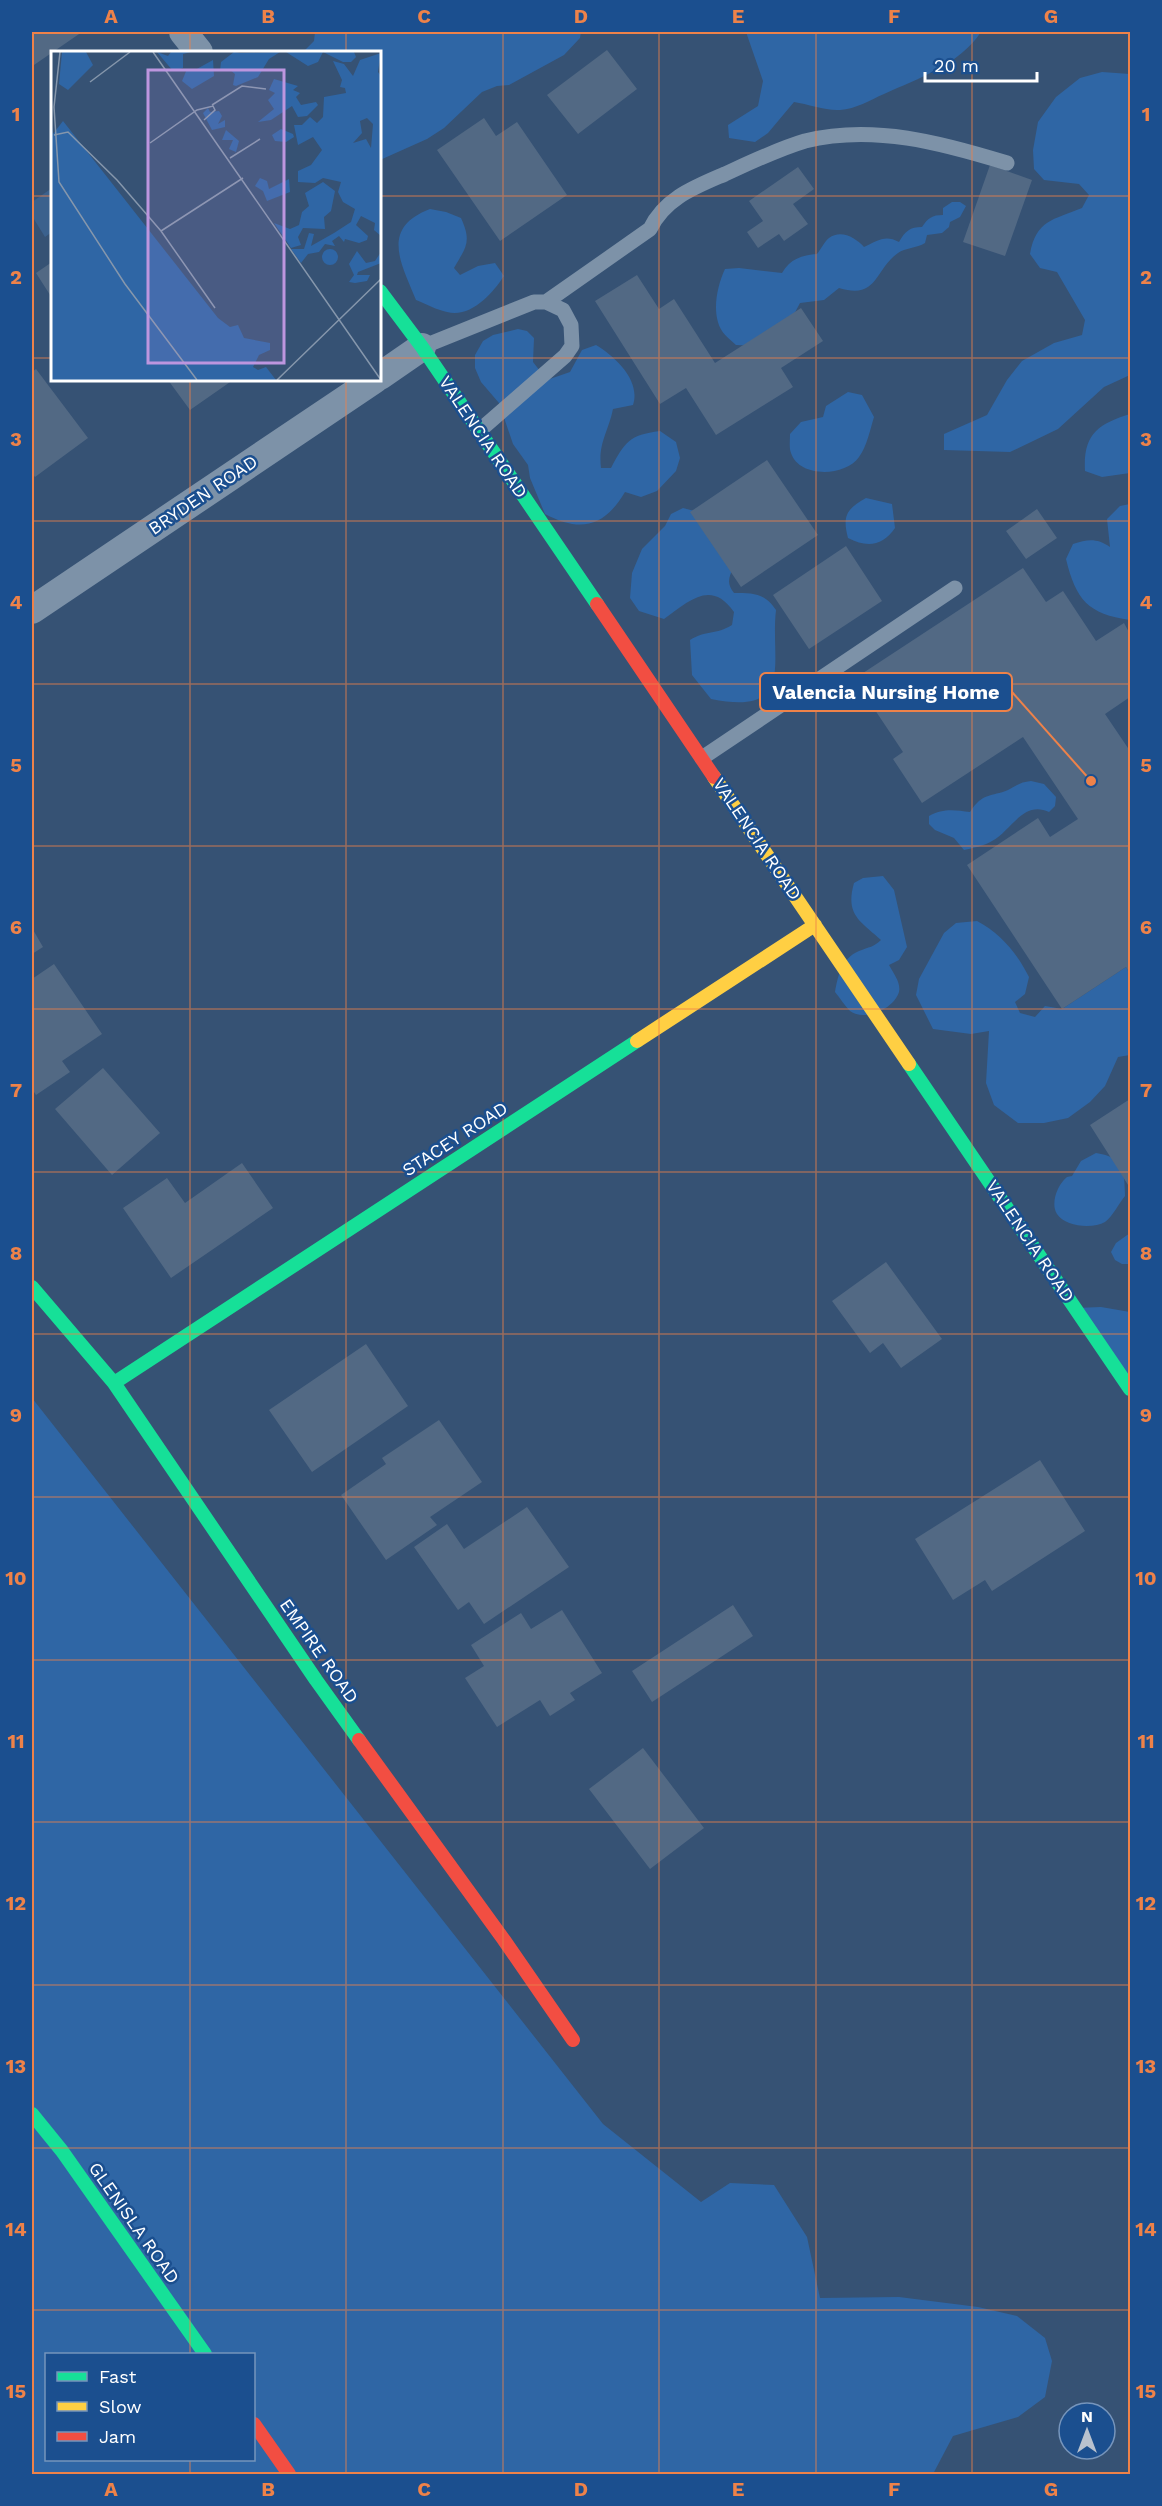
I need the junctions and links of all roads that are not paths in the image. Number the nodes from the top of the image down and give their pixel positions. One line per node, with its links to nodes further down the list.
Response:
1 (183, 32): 2 (street)
2 (198, 51)
3 (1007, 163): 5 (lane)
4 (381, 292): 6 (street, VALENCIA ROAD)
5 (546, 302): 6 (lane); 9 (lane)
6 (422, 347): 7 (street); 9 (street, VALENCIA ROAD)
7 (381, 375)
8 (373, 381): 11 (street, BRYDEN ROAD)
9 (479, 431): 12 (street, VALENCIA ROAD)
10 (956, 588): 12 (lane)
11 (32, 610)
12 (702, 758): 13 (street, VALENCIA ROAD)
13 (815, 925): 15 (street, STACEY ROAD); 16 (street, VALENCIA ROAD)
14 (32, 1287): 15 (street, EMPIRE ROAD)
15 (114, 1383): 17 (street, EMPIRE ROAD)
16 (1131, 1389)
17 (573, 2040)
18 (32, 2114): 19 (street, GLENISLA ROAD)
19 (204, 2353)
20 (255, 2425): 21 (street)
21 (289, 2475)

